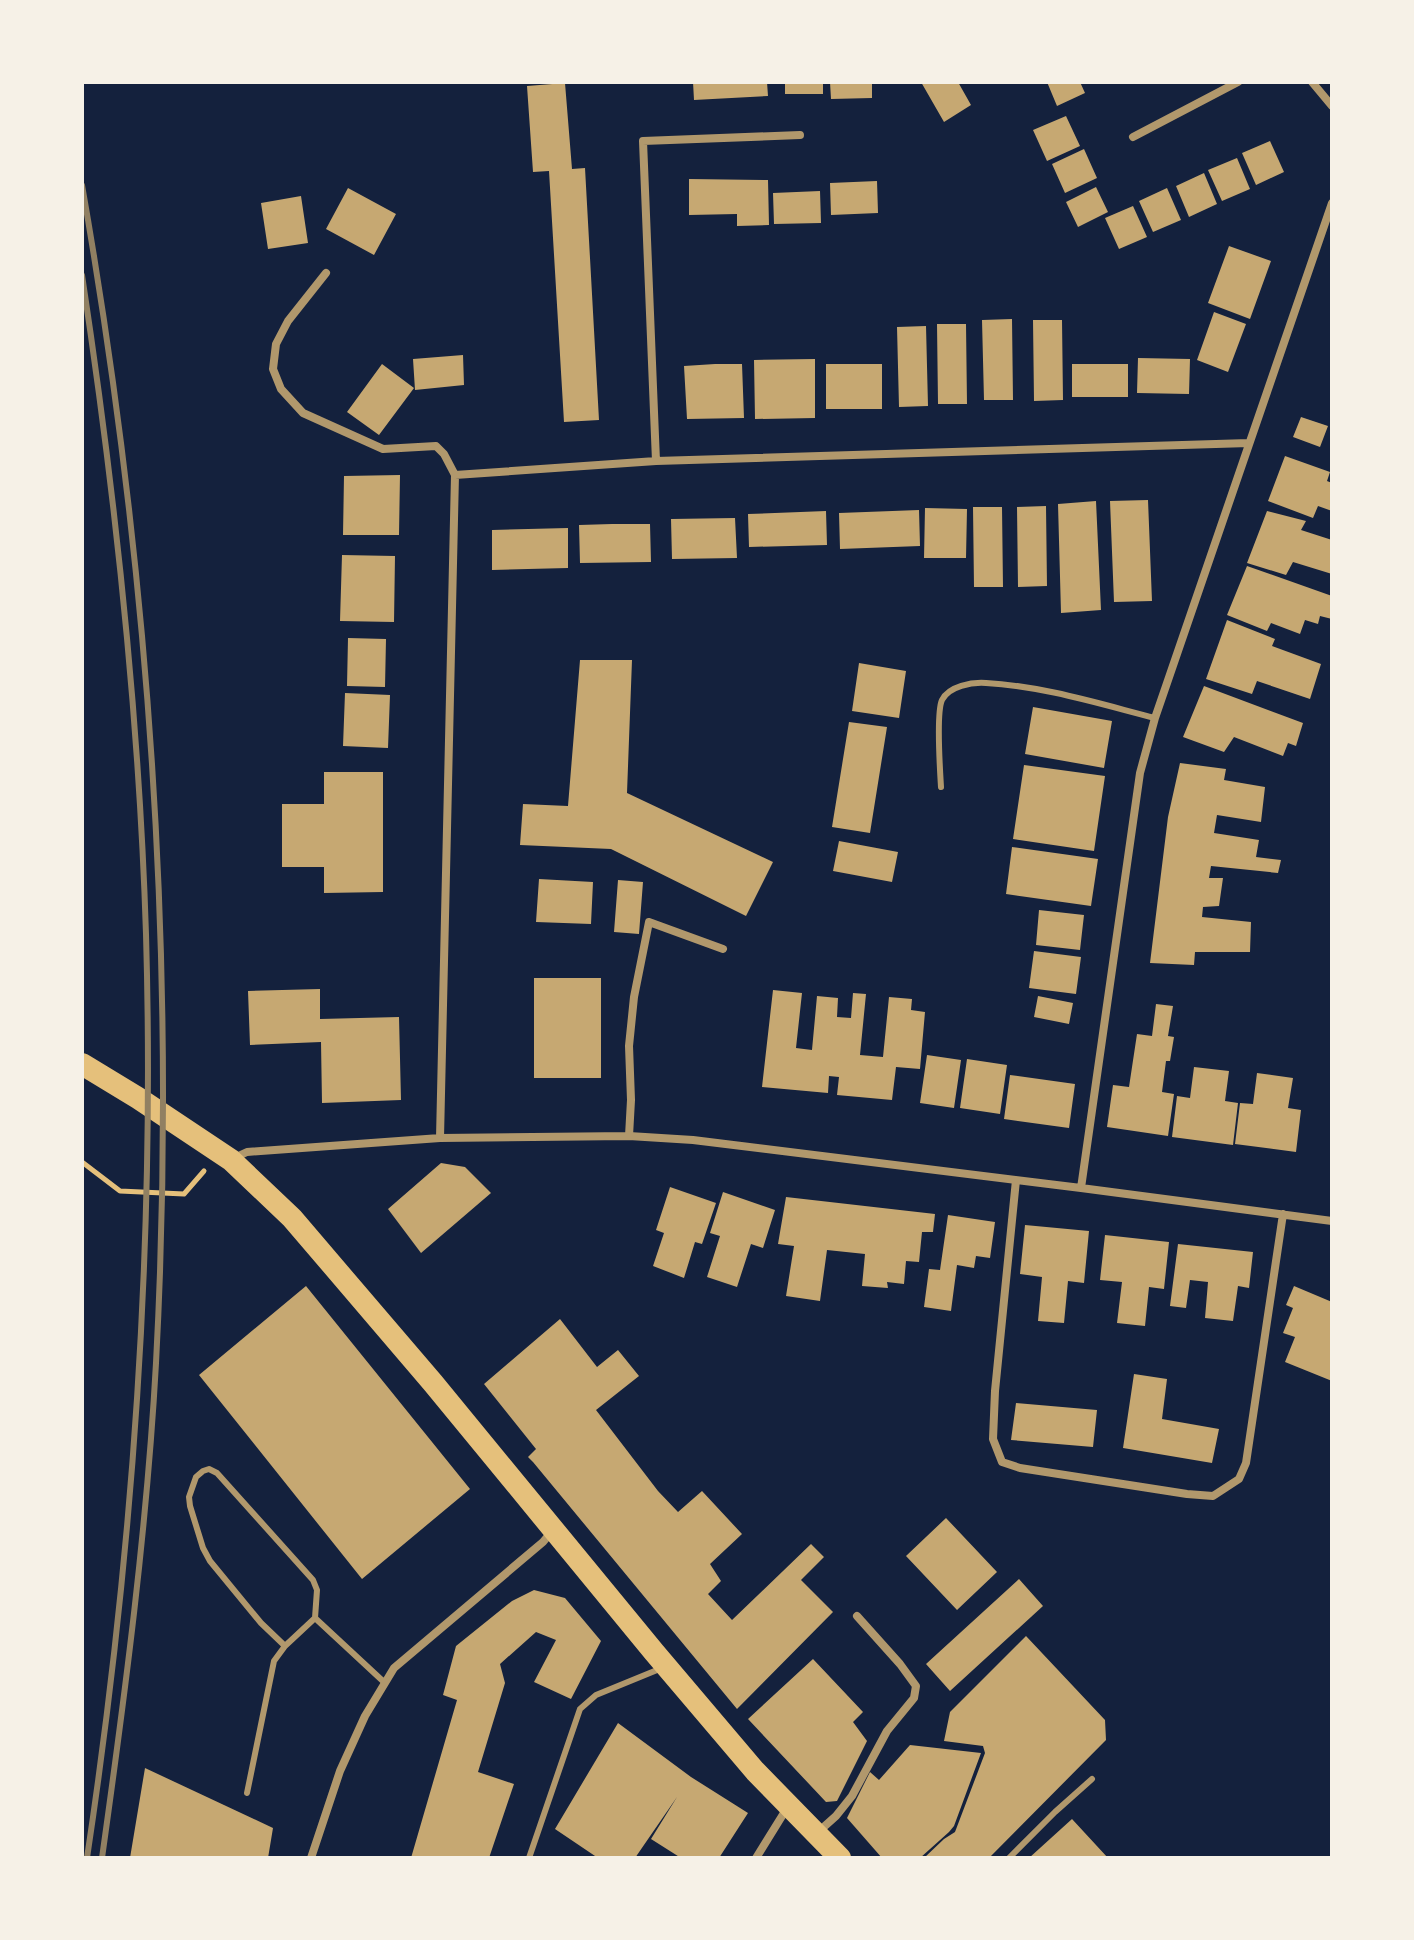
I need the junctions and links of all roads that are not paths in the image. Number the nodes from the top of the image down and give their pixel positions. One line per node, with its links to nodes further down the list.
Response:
1 (1238, 82): 5 (street)
2 (1312, 82): 3 (street)
3 (1332, 106)
4 (800, 135): 9 (street)
5 (1133, 137)
6 (1332, 203): 8 (street)
7 (326, 273): 10 (street)
8 (1249, 443): 9 (street); 11 (street)
9 (656, 461): 10 (street)
10 (455, 475): 16 (street)
11 (1155, 718): 12 (lane); 19 (street)
12 (941, 787)
13 (723, 949): 15 (street)
14 (82, 1064): 17 (highway)
15 (629, 1136): 16 (street); 18 (street)
16 (440, 1138): 17 (street)
17 (231, 1160): 22 (highway)
18 (1016, 1180): 19 (street); 20 (street)
19 (1081, 1188): 20 (street)
20 (1283, 1214): 21 (street)
21 (1332, 1221)
22 (554, 1530): 26 (highway); 27 (street)
23 (857, 1616): 31 (street)
24 (315, 1618): 25 (lane); 25 (lane); 27 (lane)
25 (285, 1646): 29 (lane)
26 (665, 1666): 30 (highway); 33 (lane)
27 (385, 1683): 32 (street)
28 (1092, 1779): 36 (lane)
29 (247, 1793)
30 (788, 1807): 31 (highway); 34 (street)
31 (816, 1834): 35 (highway)
32 (311, 1858)
33 (529, 1858)
34 (756, 1858)
35 (840, 1858)
36 (1009, 1858)

